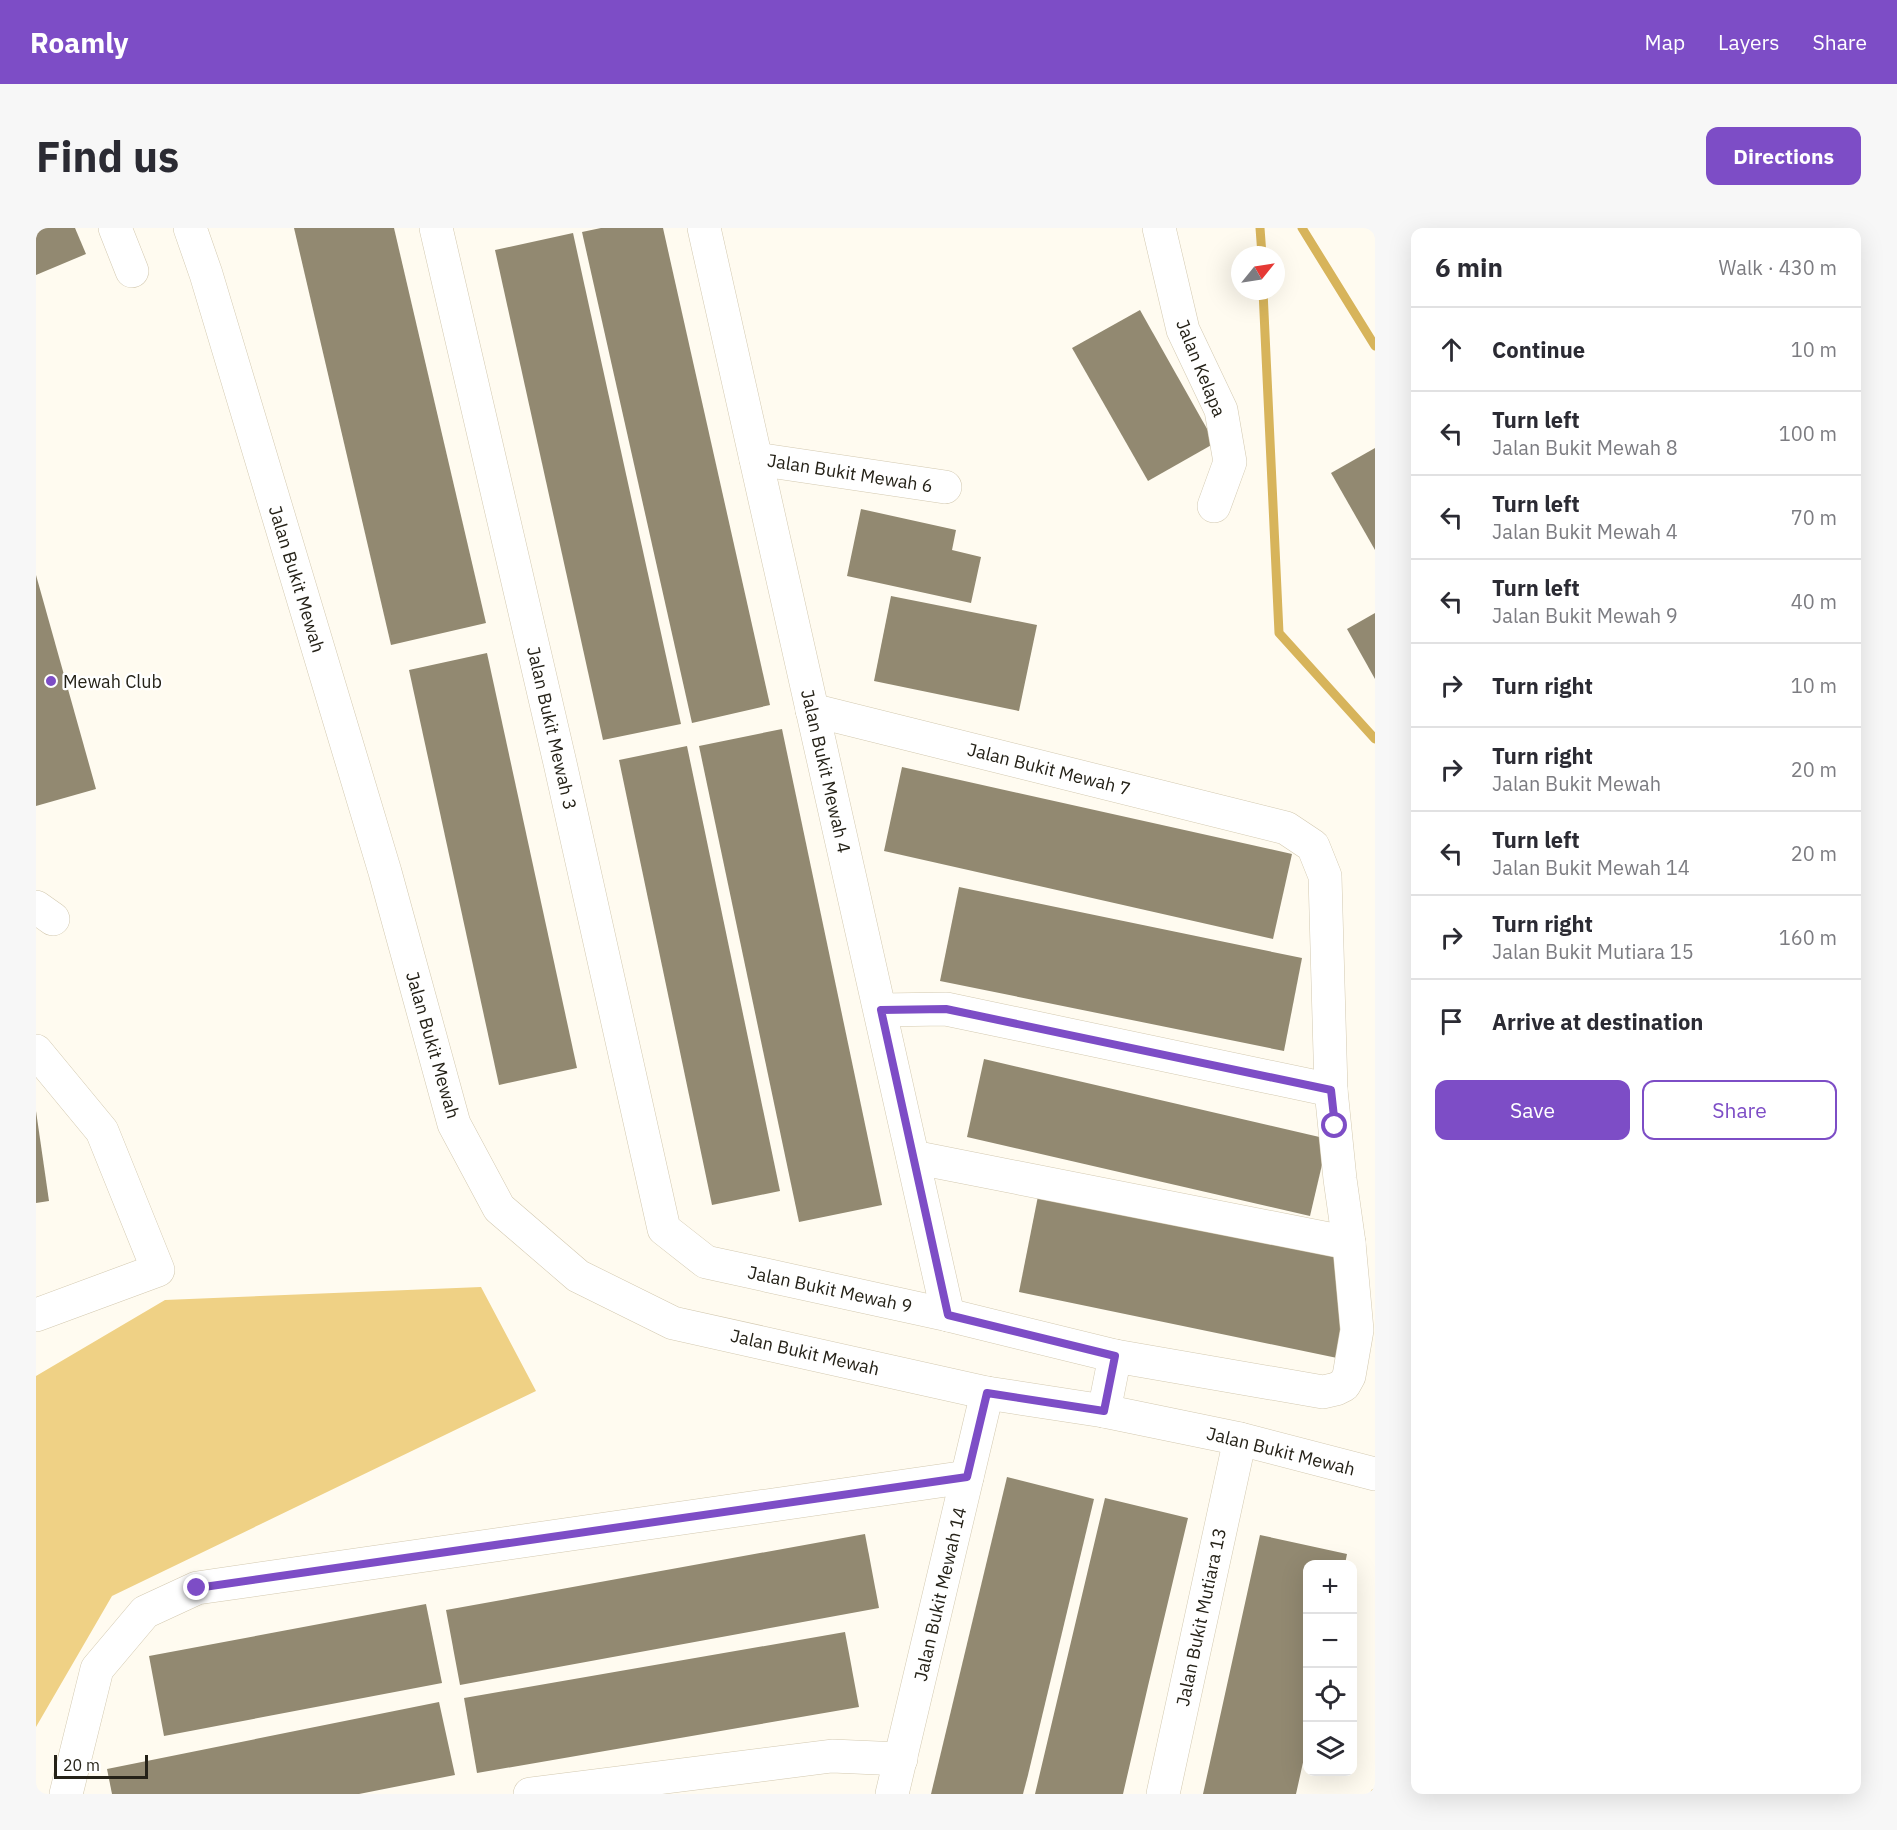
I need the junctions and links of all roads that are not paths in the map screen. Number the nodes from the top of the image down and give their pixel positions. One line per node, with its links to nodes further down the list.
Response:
1 (115, 228): 6 (street)
2 (190, 228): 21 (street, Jalan Bukit Mewah)
3 (436, 228): 15 (street, Jalan Bukit Mewah 3)
4 (704, 228): 7 (street, Jalan Bukit Mewah 4)
5 (1159, 228): 9 (street, Jalan Kelapa)
6 (132, 271)
7 (756, 459): 8 (street, Jalan Bukit Mewah 6); 10 (street, Jalan Bukit Mewah 4)
8 (945, 487)
9 (1214, 506)
10 (813, 710): 11 (street, Jalan Bukit Mewah 4); 13 (street, Jalan Bukit Mewah 7)
11 (881, 1010): 13 (street); 14 (street, Jalan Bukit Mewah 4)
12 (36, 1051): 17 (street)
13 (1331, 1090): 16 (street, Jalan Bukit Mewah 7)
14 (913, 1157): 16 (street); 18 (street, Jalan Bukit Mewah 4)
15 (664, 1229): 18 (street, Jalan Bukit Mewah 9)
16 (1349, 1243): 20 (street, Jalan Bukit Mewah 7)
17 (36, 1315)
18 (948, 1315): 19 (street, Jalan Bukit Mewah 9)
19 (1115, 1356): 20 (street, Jalan Bukit Mewah 9); 22 (street)
20 (1323, 1392)
21 (987, 1393): 22 (street, Jalan Bukit Mewah); 25 (street, Jalan Bukit Mewah 14)
22 (1104, 1411): 23 (street, Jalan Bukit Mewah)
23 (1240, 1439): 24 (street, Jalan Bukit Mewah); 30 (street, Jalan Bukit Mutiara 13)
24 (1375, 1474)
25 (967, 1477): 26 (street, Jalan Bukit Mewah 14); 27 (street)
26 (901, 1759): 28 (street); 29 (street, Jalan Bukit Mewah 14)
27 (66, 1794)
28 (530, 1794)
29 (892, 1794)
30 (1163, 1794)

